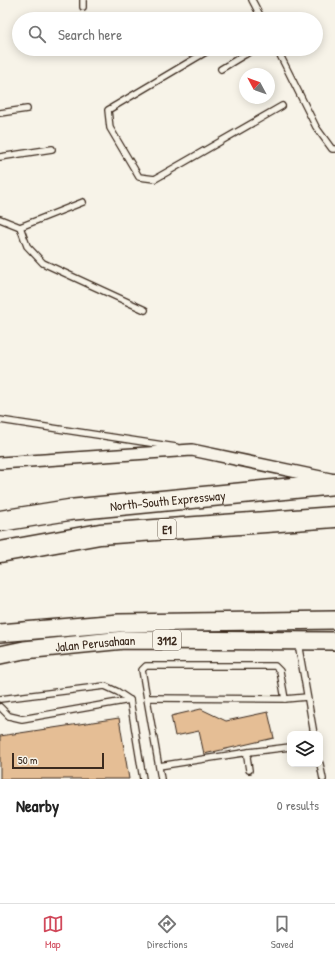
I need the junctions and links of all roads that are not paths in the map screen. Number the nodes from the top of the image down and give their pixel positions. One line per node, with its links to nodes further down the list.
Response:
1 (83, 0): 3 (lane)
2 (252, 0): 4 (lane)
3 (83, 7)
4 (258, 12)
5 (199, 56): 9 (lane)
6 (243, 56): 8 (lane)
7 (280, 56): 12 (lane)
8 (221, 70)
9 (282, 106)
10 (27, 109): 11 (lane)
11 (0, 113)
12 (335, 149)
13 (52, 150): 14 (lane)
14 (0, 157)
15 (83, 202): 17 (lane)
16 (0, 219): 17 (lane)
17 (20, 227): 18 (lane)
18 (145, 310)
19 (0, 420): 20 (lane)
20 (192, 450): 21 (street); 22 (street)
21 (0, 463)
22 (335, 480)
23 (335, 484): 25 (highway, North–South Expressway / E1)
24 (335, 517): 26 (highway, E1)
25 (0, 521)
26 (0, 552)
27 (335, 620): 28 (main road, Jalan Perusahaan)
28 (0, 633)
29 (298, 641): 30 (main road, Jalan Perusahaan / 3112); 31 (main road, Jalan Perusahaan / 3112); 32 (lane)
30 (335, 641)
31 (0, 655)
32 (307, 697): 35 (lane); 38 (lane)
33 (146, 698): 35 (lane); 35 (lane); 41 (lane)
34 (0, 699): 36 (lane)
35 (285, 699)
36 (130, 700): 37 (lane); 44 (lane)
37 (0, 707)
38 (313, 731)
39 (287, 747): 40 (lane)
40 (249, 752): 41 (lane); 43 (lane)
41 (159, 766): 45 (lane)
42 (321, 767): 46 (lane)
43 (249, 770)
44 (143, 779)
45 (161, 779)
46 (323, 779)

